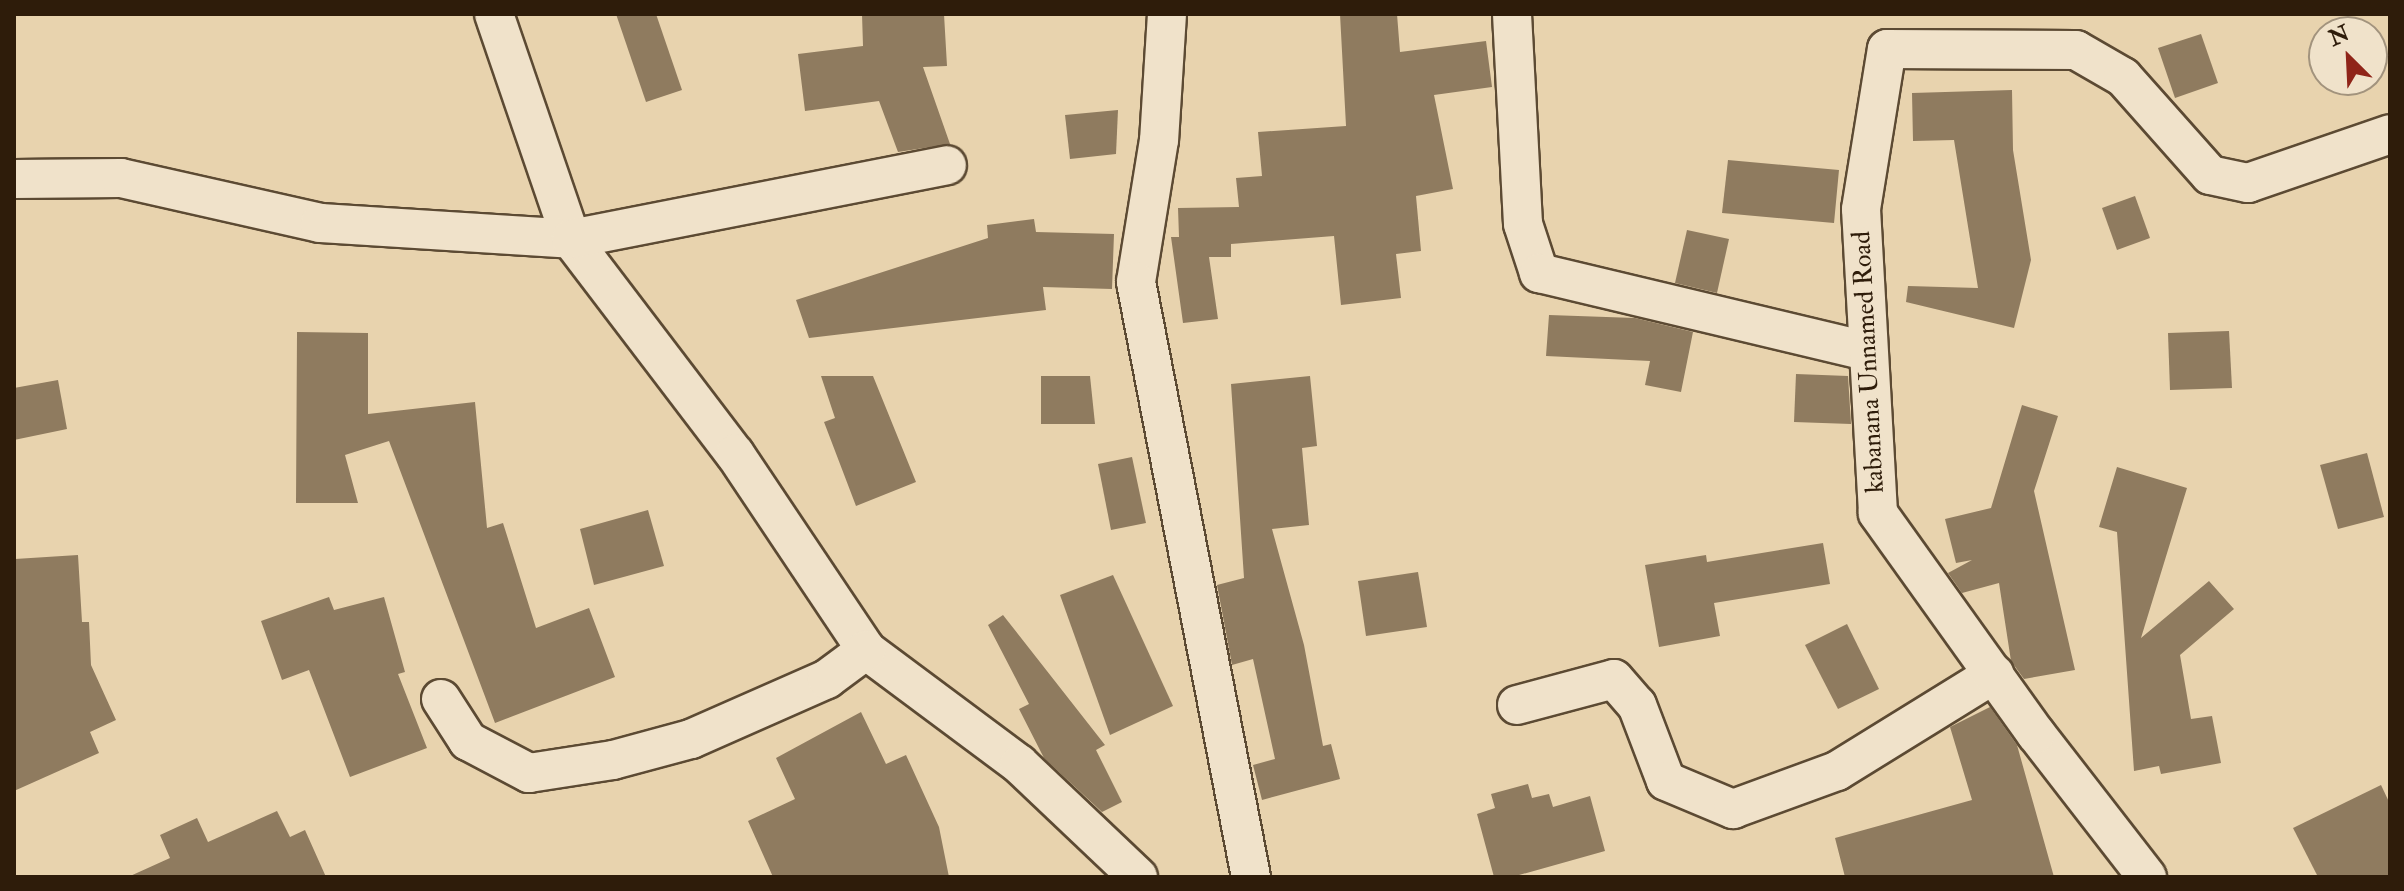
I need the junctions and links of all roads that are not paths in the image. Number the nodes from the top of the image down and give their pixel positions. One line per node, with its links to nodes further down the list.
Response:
1 (494, 14): 7 (street)
2 (1167, 14): 14 (street)
3 (1512, 14): 8 (street)
4 (2390, 134): 8 (street, kabanana Unnamed Road)
5 (947, 165): 7 (street)
6 (14, 179): 7 (street)
7 (571, 239): 9 (street)
8 (1867, 351): 10 (street, kabanana Unnamed Road)
9 (866, 650): 11 (street); 13 (street)
10 (1994, 674): 12 (street); 15 (street, kabanana Unnamed Road)
11 (441, 699)
12 (1517, 705)
13 (1138, 877)
14 (1251, 877)
15 (2147, 877)

